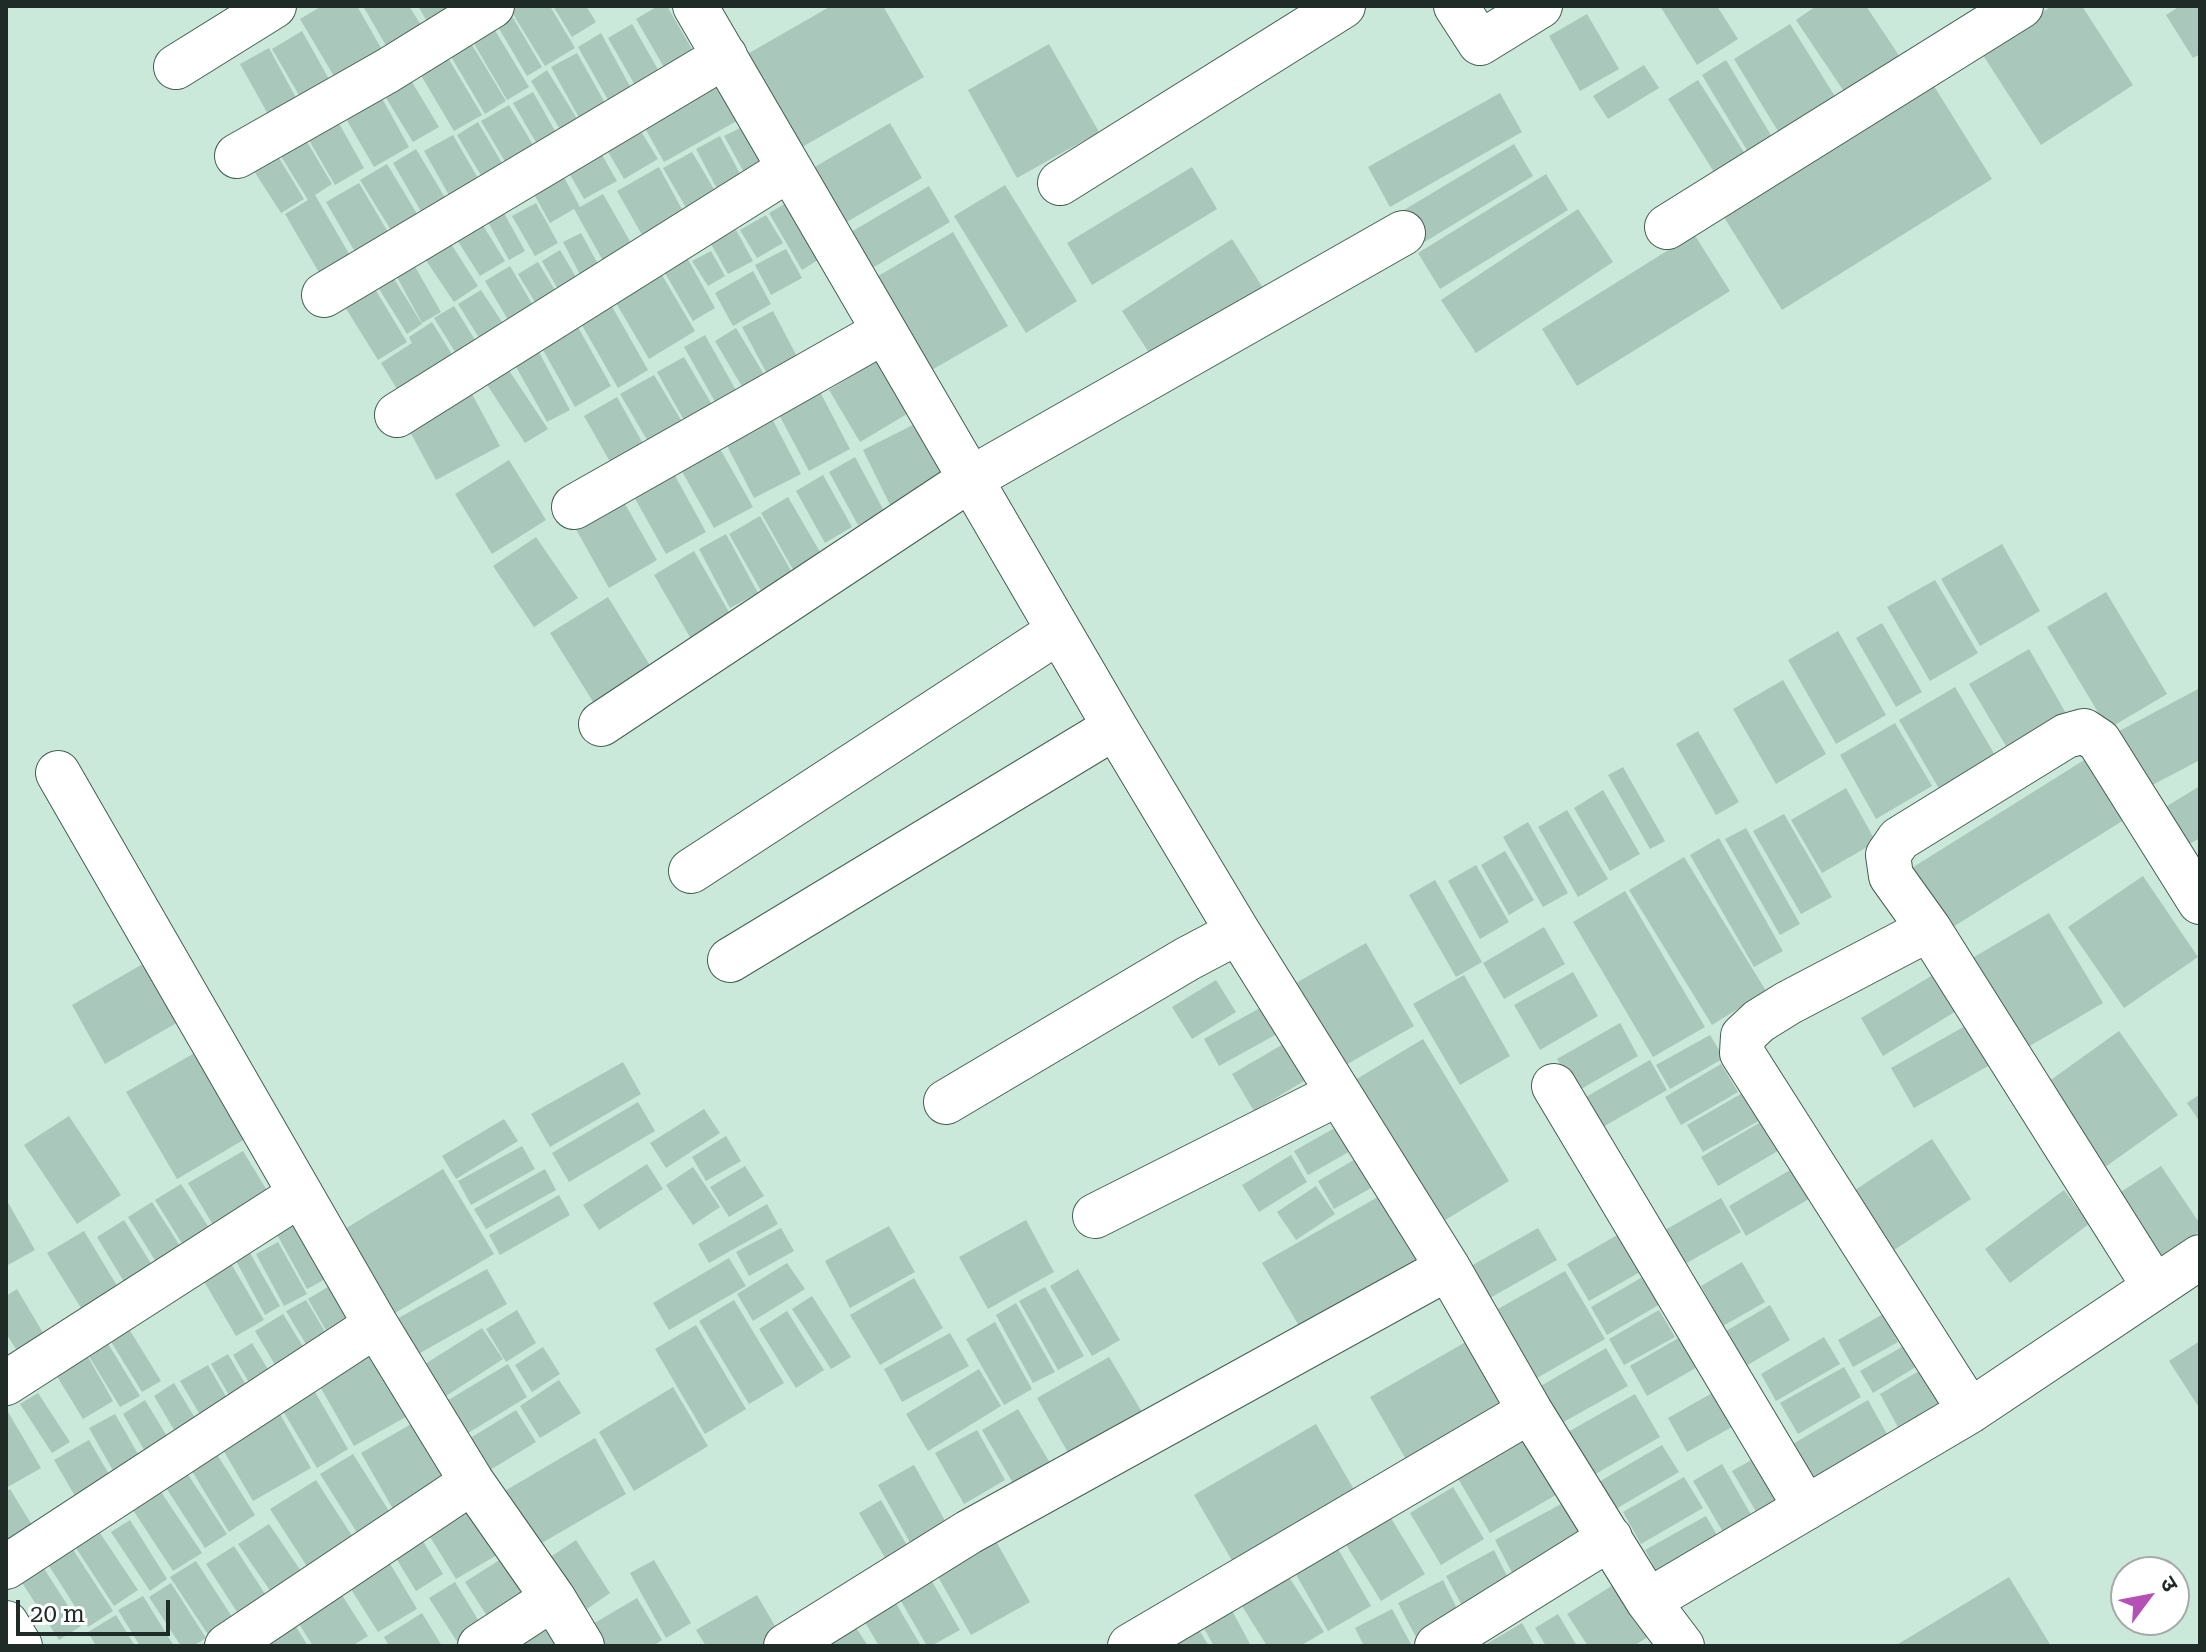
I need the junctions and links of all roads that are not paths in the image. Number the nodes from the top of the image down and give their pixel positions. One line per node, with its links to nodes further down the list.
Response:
1 (274, 6): 9 (street)
2 (492, 6): 10 (street)
3 (695, 6): 8 (street)
4 (1343, 6): 12 (street)
5 (1456, 6): 6 (street)
6 (1540, 6)
7 (2021, 6): 13 (street)
8 (725, 56): 11 (street); 15 (street)
9 (176, 67)
10 (237, 156)
11 (789, 169): 16 (street); 17 (street)
12 (1060, 183)
13 (1667, 227)
14 (1403, 233): 18 (street)
15 (324, 295)
16 (883, 332): 18 (street); 19 (street)
17 (397, 415)
18 (972, 478): 20 (street); 21 (street)
19 (574, 507)
20 (1059, 631): 22 (street); 24 (street)
21 (601, 724)
22 (1115, 727): 27 (street); 28 (street)
23 (58, 773): 32 (street)
24 (691, 871)
25 (2200, 902): 26 (street)
26 (1929, 929): 36 (street); 40 (street)
27 (1238, 932): 30 (street); 31 (street)
28 (730, 960)
29 (1554, 1086): 42 (street)
30 (1337, 1094): 33 (street); 35 (street)
31 (946, 1102)
32 (299, 1195): 37 (street); 38 (street)
33 (1095, 1216)
34 (2200, 1257): 36 (street)
35 (1448, 1268): 39 (street); 52 (street)
36 (2154, 1286): 40 (street)
37 (376, 1325): 41 (street); 44 (street)
38 (6, 1383)
39 (1530, 1411): 43 (street); 53 (street)
40 (1970, 1411): 42 (street)
41 (472, 1482): 45 (street); 49 (street)
42 (1806, 1508): 46 (street)
43 (1610, 1538): 46 (street); 54 (street)
44 (6, 1567)
45 (553, 1598): 50 (street); 51 (street)
46 (1648, 1601): 55 (street)
47 (6, 1623): 48 (street)
48 (20, 1646)
49 (227, 1646)
50 (480, 1646)
51 (582, 1646)
52 (786, 1646)
53 (1130, 1646)
54 (1437, 1646)
55 (1682, 1646)

